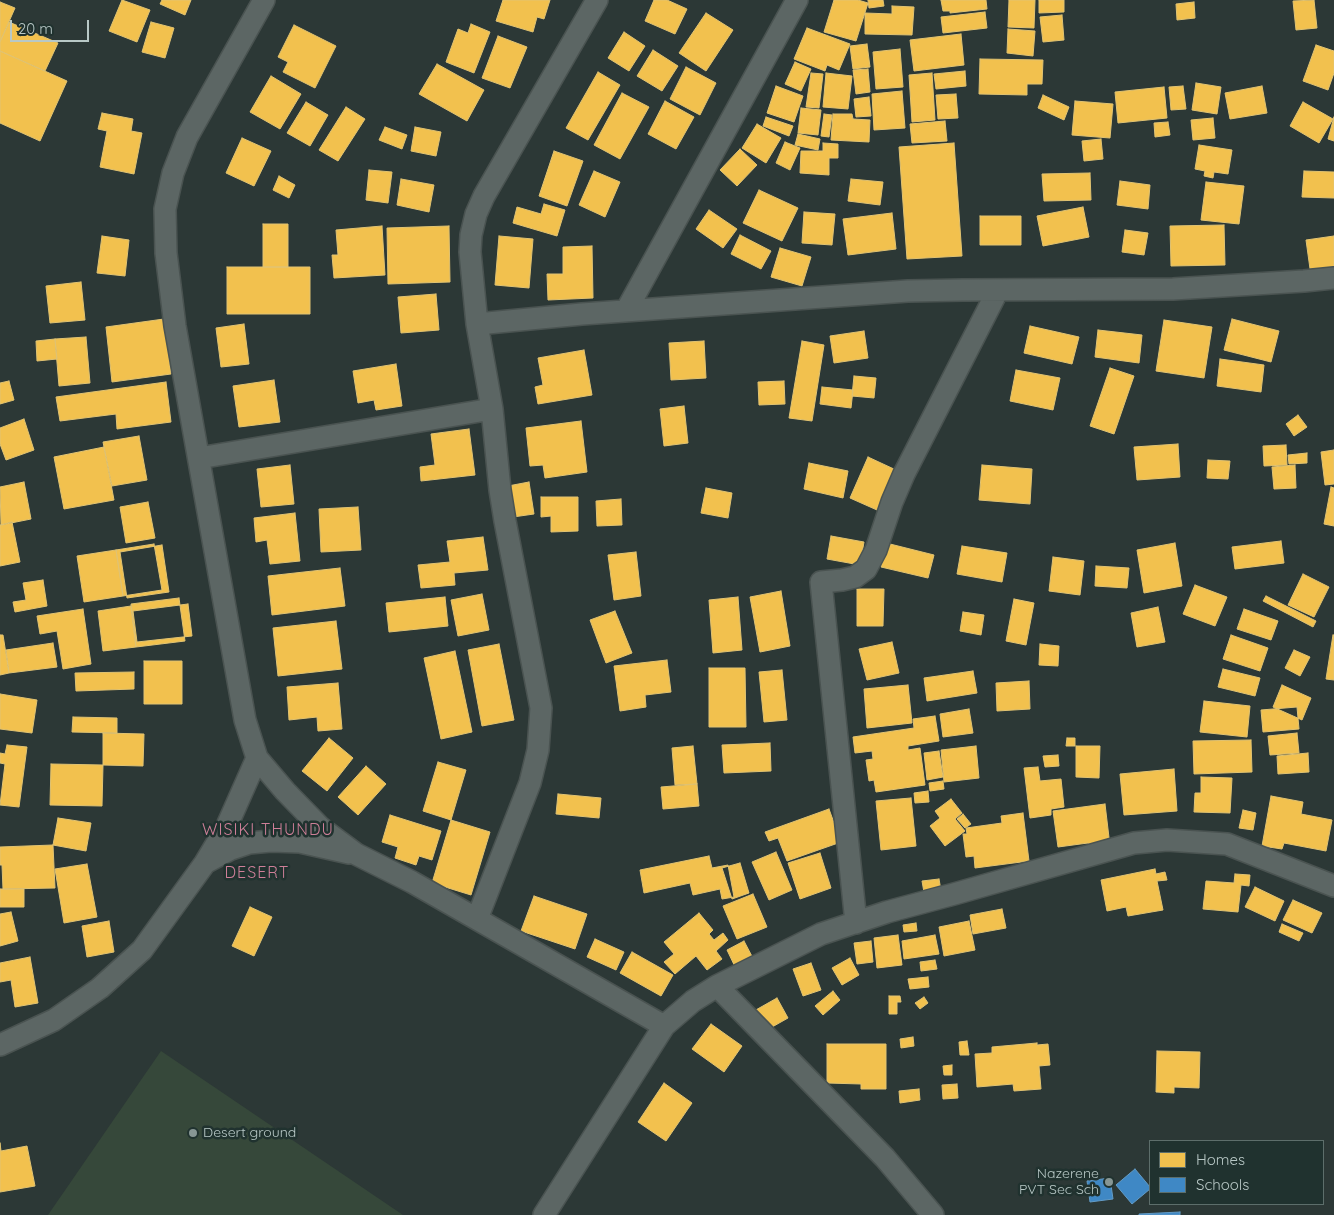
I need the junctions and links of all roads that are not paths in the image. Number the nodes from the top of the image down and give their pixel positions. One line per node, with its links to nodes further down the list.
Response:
1 (264, 0): 9 (street)
2 (597, 0): 7 (street)
3 (797, 0): 6 (street)
4 (1334, 278): 5 (street)
5 (998, 290): 6 (street); 15 (street)
6 (626, 311): 7 (street)
7 (477, 324): 8 (street)
8 (492, 409): 9 (street); 14 (street)
9 (199, 458): 10 (street)
10 (257, 758): 11 (street); 12 (street)
11 (356, 854): 12 (street); 14 (street)
12 (205, 863): 18 (street)
13 (1334, 886): 15 (street)
14 (477, 919): 17 (street)
15 (856, 923): 16 (street)
16 (717, 986): 17 (street); 20 (street)
17 (664, 1026): 19 (street)
18 (0, 1045)
19 (544, 1215)
20 (933, 1215)

